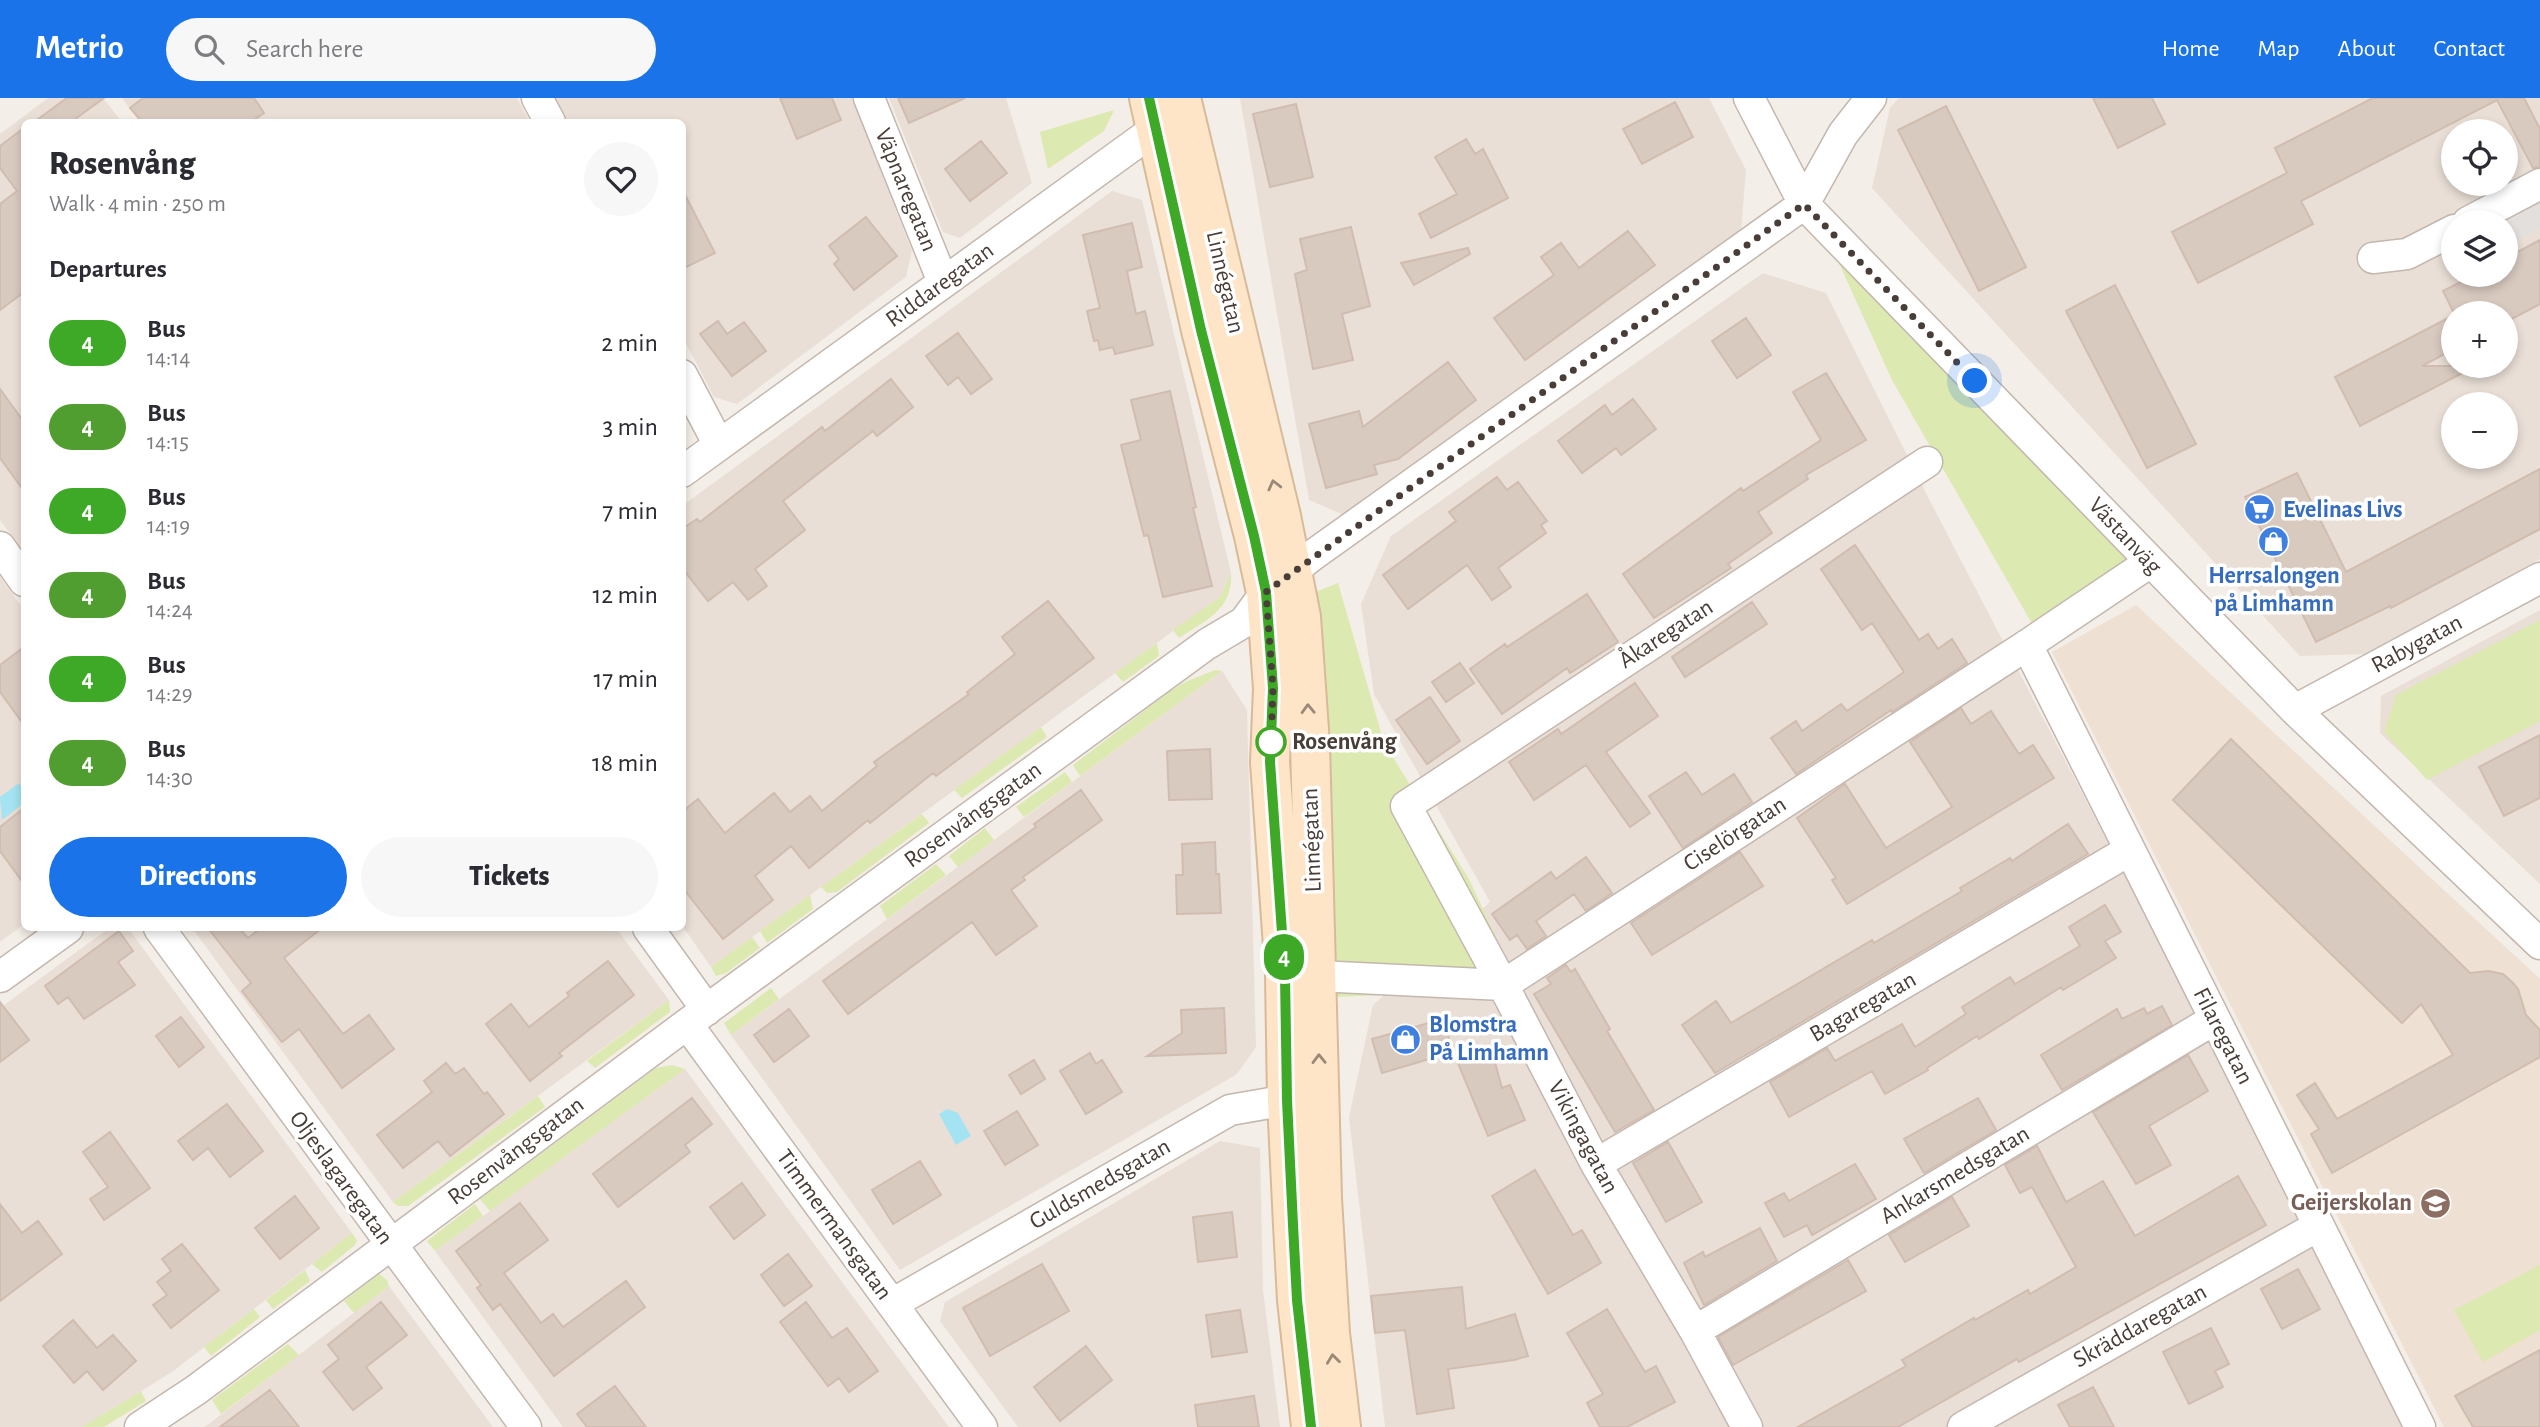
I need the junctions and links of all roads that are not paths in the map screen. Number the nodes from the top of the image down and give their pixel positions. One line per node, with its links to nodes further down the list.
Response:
1 (537, 98): 6 (street)
2 (869, 98): 12 (street, Väpnaregatan)
3 (1749, 98): 8 (street, Västanväg)
4 (1871, 98): 8 (street)
5 (1173, 106): 12 (street, Riddaregatan); 21 (street, Linnégatan)
6 (548, 119)
7 (2540, 184): 9 (street)
8 (1804, 204): 18 (street, Västanväg); 21 (street, Rosenvångsgatan)
9 (2491, 210)
10 (2441, 237): 11 (street)
11 (2373, 258)
12 (943, 282): 14 (street, Riddaregatan)
13 (686, 383): 14 (street)
14 (719, 445): 16 (street, Riddaregatan)
15 (1927, 462): 24 (street, Åkaregatan)
16 (686, 469)
17 (0, 547): 19 (street)
18 (2149, 563): 22 (street, Ciselörgatan); 23 (street, Västanväg)
19 (21, 577)
20 (2540, 578): 23 (street, Rabygatan)
21 (1279, 581): 30 (street, Linnégatan); 33 (street, Rosenvångsgatan)
22 (2026, 645): 25 (street, Filaregatan); 32 (street, Ciselörgatan)
23 (2295, 710): 29 (street, Västanväg)
24 (1406, 806): 32 (street, Vikingagatan)
25 (2130, 850): 34 (street, Filaregatan); 36 (street, Bagaregatan)
26 (64, 931): 31 (street)
27 (161, 931): 38 (street, Oljeslagaregatan)
28 (650, 931): 33 (street, Timmermansgatan)
29 (2540, 944)
30 (1300, 975): 32 (street); 35 (street, Linnégatan)
31 (0, 977)
32 (1503, 985): 36 (street, Vikingagatan)
33 (697, 1017): 38 (street, Rosenvångsgatan); 39 (street, Timmermansgatan)
34 (2215, 1019): 37 (street, Filaregatan); 40 (street, Ankarsmedsgatan)
35 (1303, 1099): 39 (street, Guldsmedsgatan); 44 (street, Linnégatan); 45 (street, Linnégatan, one-way to 35)
36 (1596, 1164): 40 (street, Vikingagatan)
37 (2318, 1226): 47 (street, Skräddaregatan); 48 (street, Filaregatan)
38 (390, 1244): 41 (street, Rosenvångsgatan); 42 (street, Oljeslagaregatan)
39 (892, 1304): 43 (street, Timmermansgatan)
40 (1695, 1331): 46 (street, Vikingagatan)
41 (140, 1427)
42 (526, 1427)
43 (982, 1427)
44 (1311, 1427)
45 (1341, 1427)
46 (1747, 1427)
47 (1963, 1427)
48 (2420, 1427)

